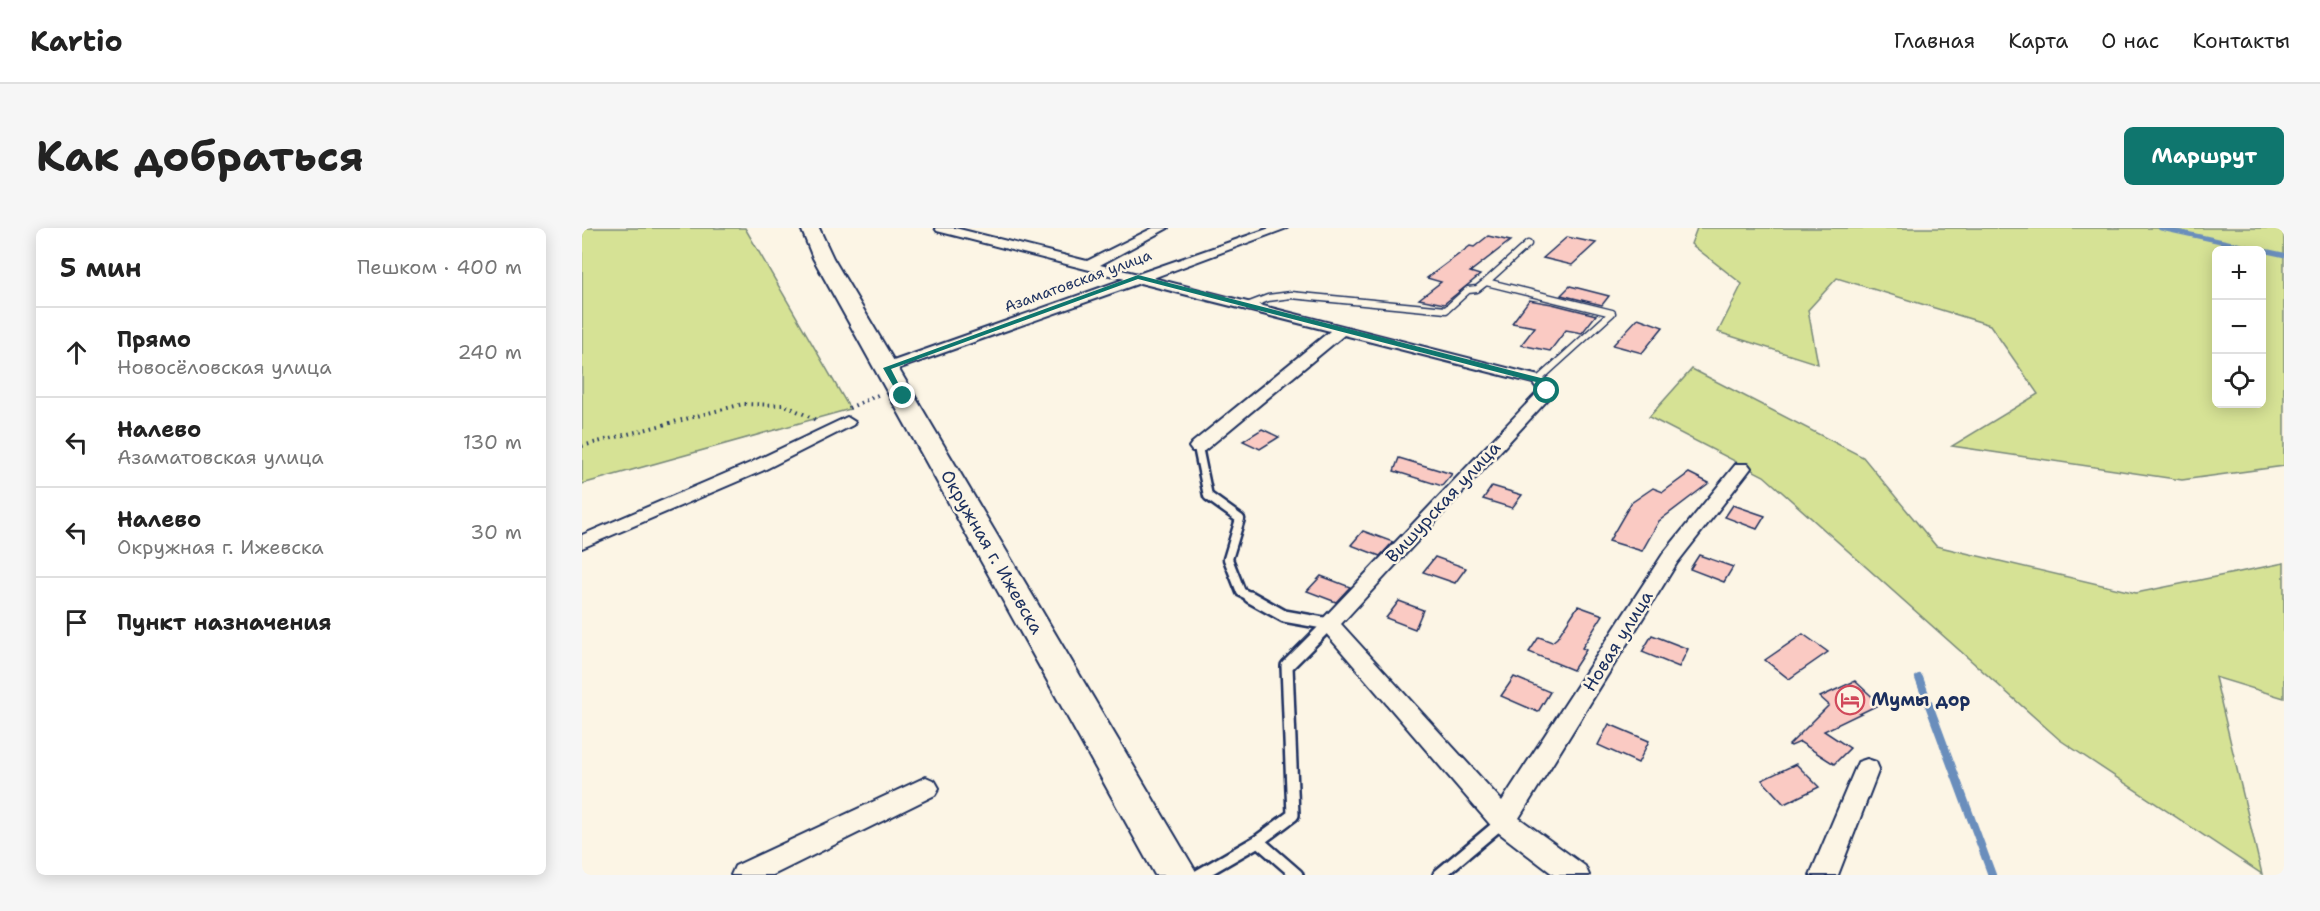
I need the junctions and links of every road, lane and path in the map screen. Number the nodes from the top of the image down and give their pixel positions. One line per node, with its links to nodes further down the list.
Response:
1 (810, 228): 13 (main road, Окружная г. Ижевска)
2 (941, 228): 6 (street)
3 (973, 228): 6 (street)
4 (1162, 228): 8 (street)
5 (1281, 228): 9 (street, Азаматовская улица)
6 (960, 233): 8 (street)
7 (1528, 244): 10 (lane)
8 (1089, 265): 9 (street)
9 (1138, 277): 11 (street); 13 (street, Азаматовская улица)
10 (1486, 282): 11 (lane); 14 (lane)
11 (1247, 306): 12 (street)
12 (1341, 330): 14 (street); 17 (street)
13 (887, 368): 26 (main road, Окружная г. Ижевска)
14 (1538, 380): 20 (street, Вишурская улица)
15 (847, 422): 16 (path); 19 (street)
16 (582, 446)
17 (1198, 447): 20 (lane)
18 (1742, 468): 23 (street, Новая улица)
19 (582, 542)
20 (1329, 624): 23 (street); 24 (lane)
21 (1867, 768): 31 (street)
22 (926, 788): 25 (street)
23 (1503, 821): 29 (lane); 30 (street)
24 (1258, 841): 27 (lane); 28 (lane)
25 (745, 875)
26 (1177, 875)
27 (1199, 875)
28 (1297, 875)
29 (1439, 875)
30 (1575, 875)
31 (1824, 875)

